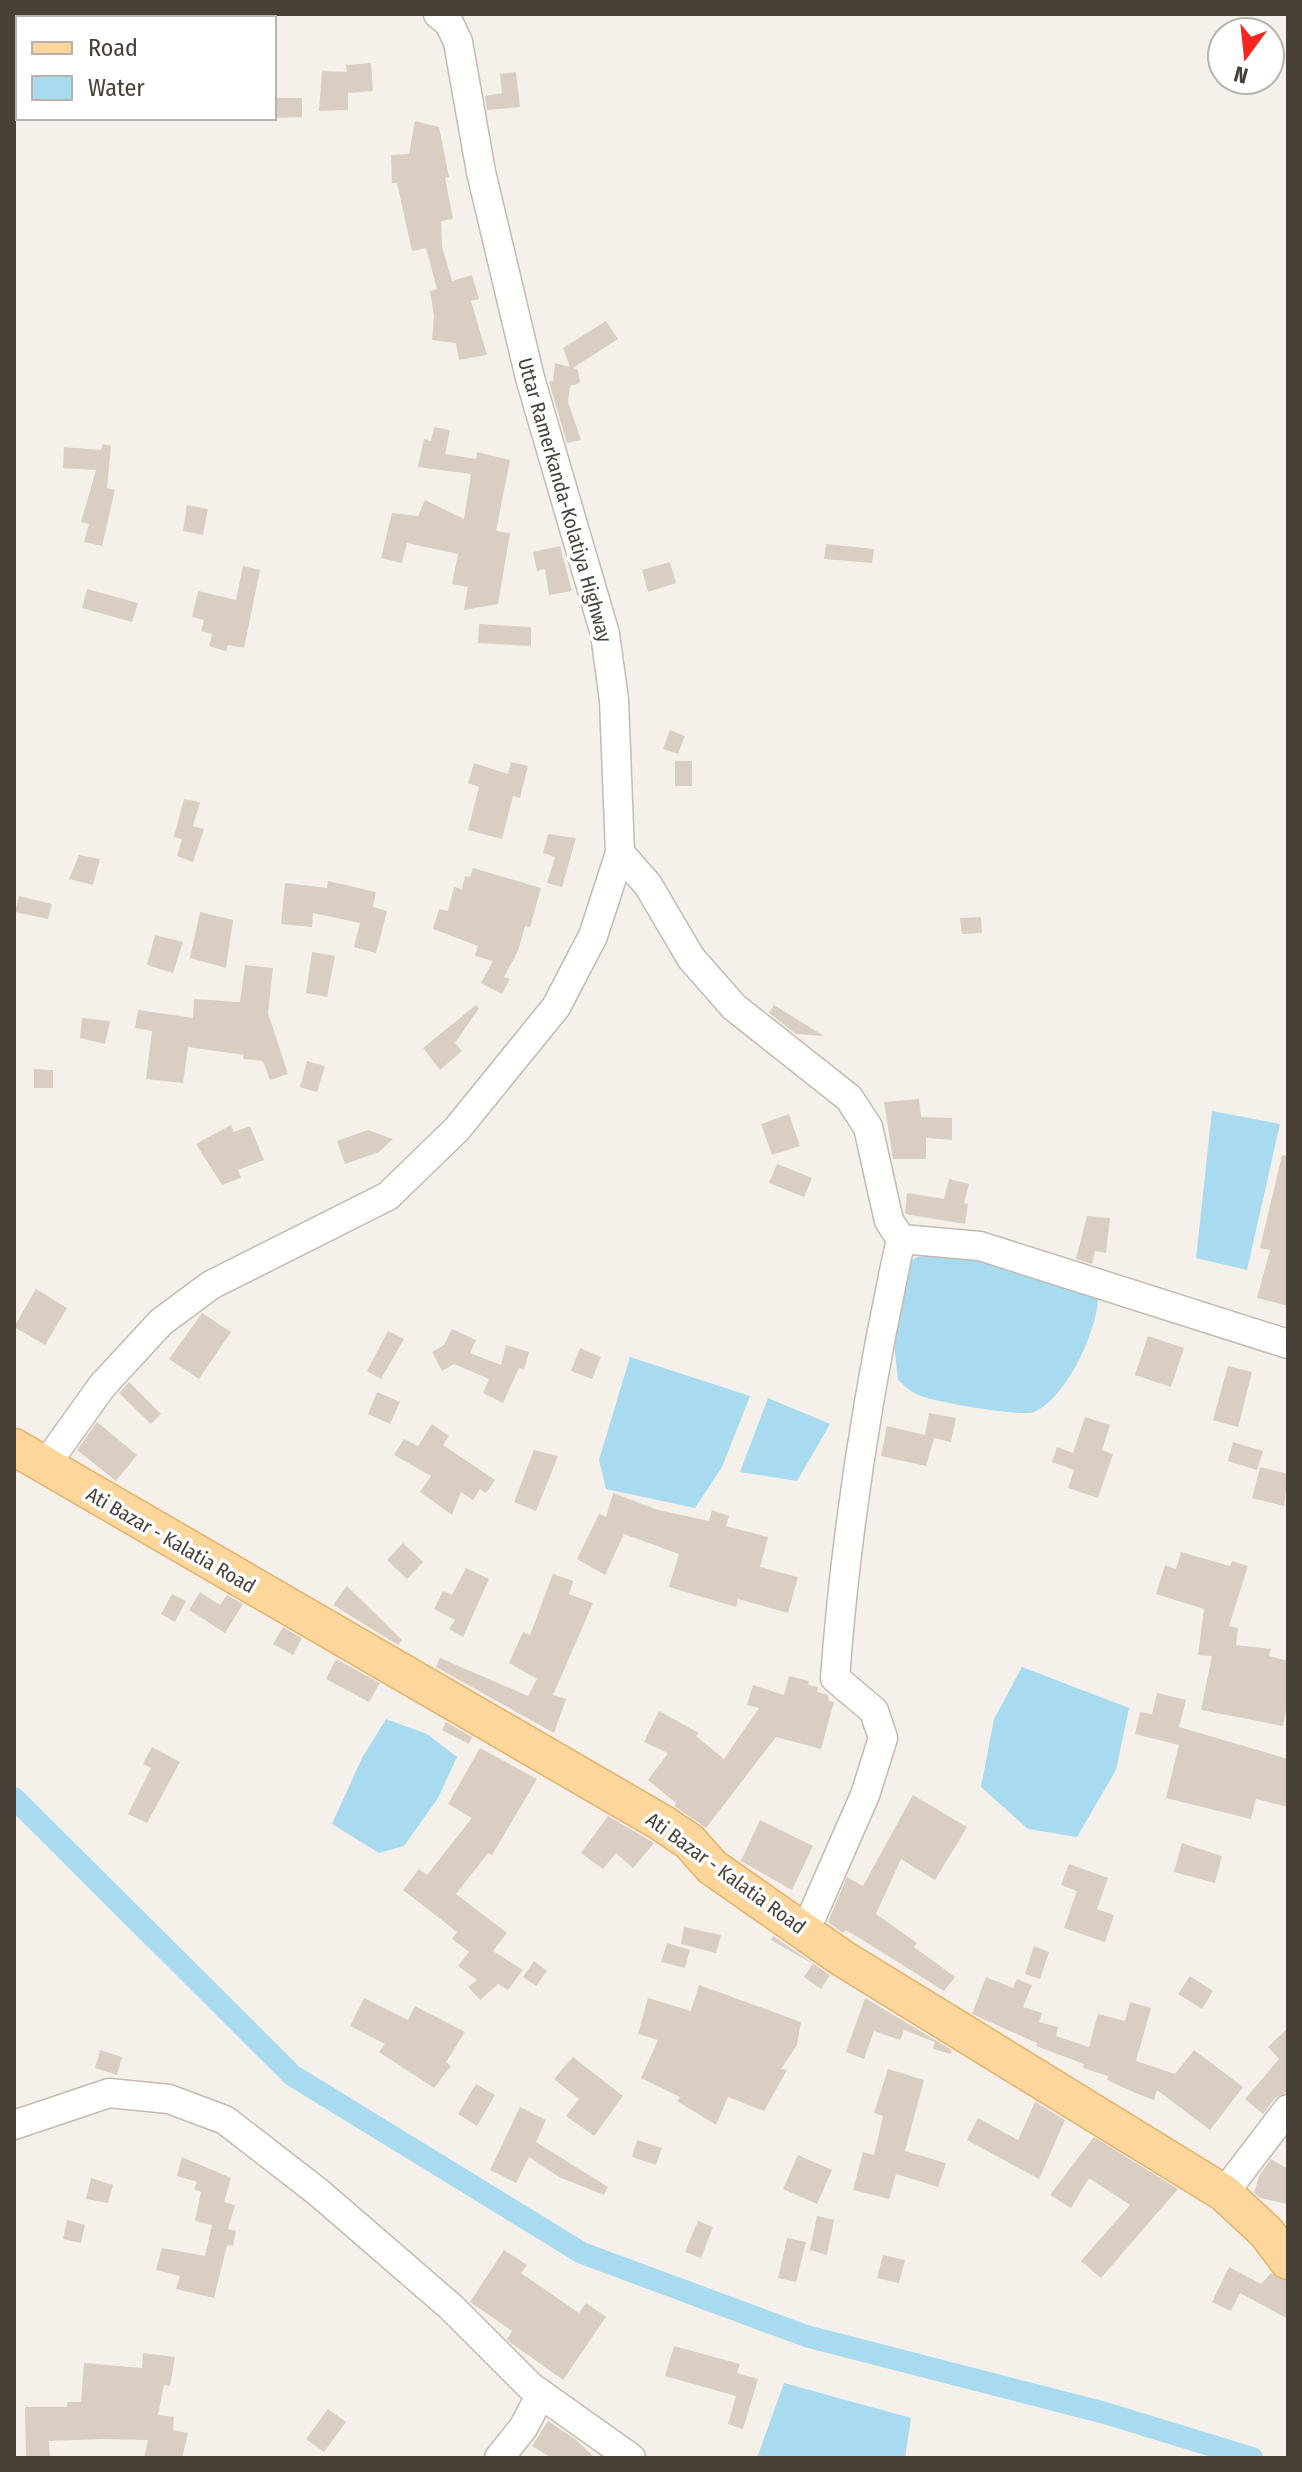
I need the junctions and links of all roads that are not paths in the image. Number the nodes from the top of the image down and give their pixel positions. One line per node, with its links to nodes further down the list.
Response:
1 (438, 14): 2 (street, Uttar Ramerkanda-Kolatiya Highway)
2 (620, 853): 3 (street); 6 (street, Uttar Ramerkanda-Kolatiya Highway)
3 (901, 1239): 4 (street); 7 (street)
4 (1288, 1344)
5 (14, 1447): 6 (main road, Ati Bazar - Kalatia Road)
6 (44, 1467): 7 (main road, Ati Bazar - Kalatia Road)
7 (805, 1932): 10 (main road, Ati Bazar - Kalatia Road)
8 (1288, 2109): 10 (street)
9 (14, 2125): 12 (street)
10 (1224, 2193): 11 (main road, Ati Bazar - Kalatia Road)
11 (1288, 2261)
12 (541, 2394): 13 (street); 14 (street)
13 (499, 2458)
14 (631, 2458)

